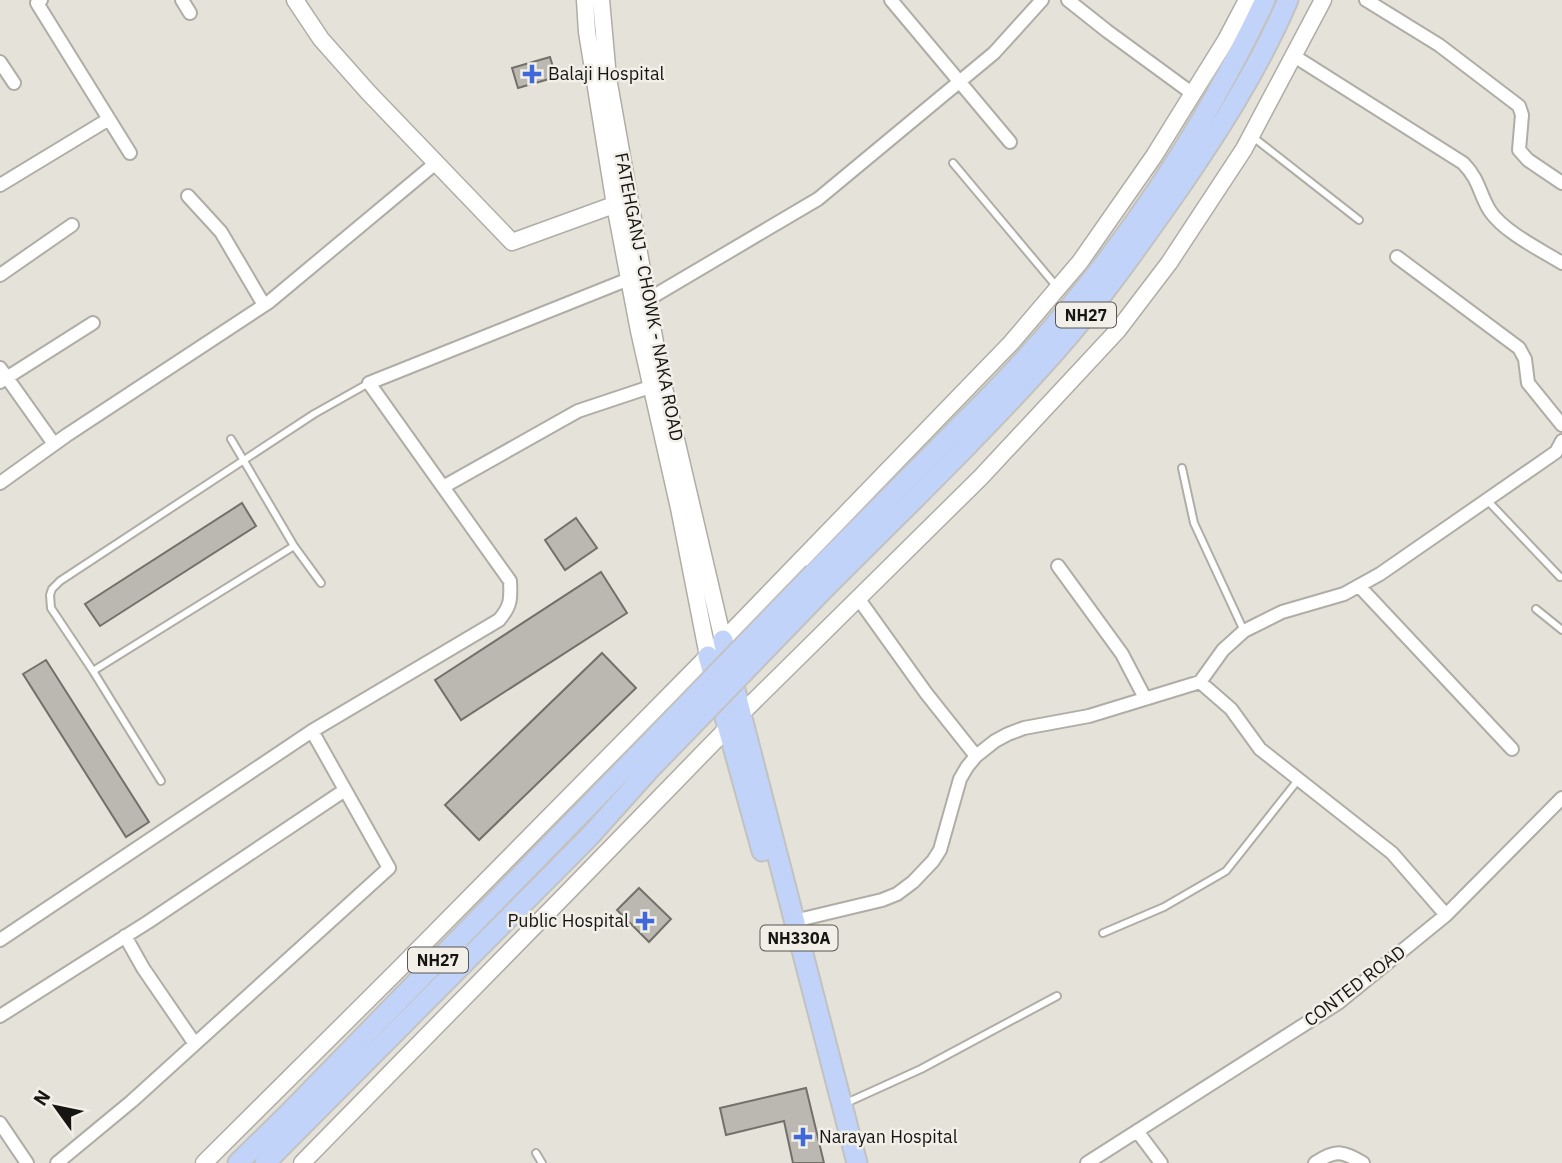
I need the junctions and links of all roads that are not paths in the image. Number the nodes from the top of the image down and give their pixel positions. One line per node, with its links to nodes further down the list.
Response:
1 (41, 0): 20 (street)
2 (181, 0): 14 (street)
3 (295, 0): 24 (street)
4 (585, 0): 29 (street)
5 (601, 0): 29 (street, FATEHGANJ - CHOWK - NAKA ROAD)
6 (891, 0): 17 (street)
7 (1042, 0): 17 (street)
8 (1068, 0): 19 (street)
9 (1247, 0): 19 (street)
10 (1265, 0): 55 (highway, NH27)
11 (1288, 0): 55 (highway, NH27)
12 (1323, 0): 15 (street)
13 (1366, 0): 26 (street)
14 (191, 13)
15 (1294, 56): 21 (street); 33 (street)
16 (0, 62): 18 (street)
17 (960, 82): 22 (street); 37 (street)
18 (14, 83)
19 (1193, 94): 36 (street)
20 (109, 119): 23 (street); 27 (street)
21 (1251, 136): 30 (lane); 58 (street)
22 (1010, 142)
23 (130, 153)
24 (437, 162): 29 (street); 38 (street)
25 (953, 163): 36 (lane)
26 (1562, 183)
27 (0, 186)
28 (188, 196): 38 (street)
29 (622, 202): 35 (street)
30 (1359, 220)
31 (72, 225): 34 (street)
32 (1397, 257): 43 (street)
33 (1562, 263)
34 (0, 275)
35 (636, 276): 37 (street, FATEHGANJ - CHOWK - NAKA ROAD); 41 (street); 42 (street)
36 (1058, 288): 62 (street)
37 (647, 300): 42 (street, FATEHGANJ - CHOWK - NAKA ROAD)
38 (264, 304): 46 (street)
39 (93, 323): 40 (street)
40 (2, 376): 46 (street)
41 (369, 383): 47 (lane); 50 (street)
42 (657, 384): 50 (street); 62 (street, FATEHGANJ - CHOWK - NAKA ROAD); 63 (street)
43 (1562, 425)
44 (231, 439): 47 (lane)
45 (1562, 441): 51 (street)
46 (54, 444): 49 (street)
47 (243, 460): 52 (lane); 64 (lane)
48 (1182, 468): 61 (lane)
49 (0, 483)
50 (443, 487): 68 (street)
51 (1487, 499): 54 (lane); 57 (street)
52 (294, 546): 56 (lane); 64 (lane)
53 (1058, 566): 66 (street)
54 (1560, 578)
55 (820, 580): 71 (highway, NH27, bridge)
56 (321, 583)
57 (1359, 586): 61 (street); 69 (street)
58 (859, 598): 67 (street); 70 (street)
59 (1536, 609): 60 (lane)
60 (1562, 630)
61 (1244, 631): 65 (street)
62 (723, 640): 63 (street); 67 (highway, FATEHGANJ - CHOWK - NAKA ROAD / NH330A)
63 (708, 656): 67 (highway, NH330A); 90 (street)
64 (93, 671): 73 (lane)
65 (1200, 682): 66 (street); 72 (street)
66 (1145, 698): 70 (street)
67 (734, 720): 77 (highway, NH330A); 93 (street); 95 (highway, NH330A)
68 (312, 731): 74 (street); 80 (street)
69 (1512, 749)
70 (976, 756): 77 (street)
71 (643, 763): 91 (highway, NH27); 92 (highway, NH27)
72 (1298, 780): 76 (street); 78 (lane)
73 (161, 781)
74 (345, 790): 79 (street); 83 (street)
75 (1562, 798): 76 (street, CONTED ROAD)
76 (1446, 915): 86 (street, CONTED ROAD)
77 (794, 921): 84 (highway, NH330A)
78 (1103, 933)
79 (125, 936): 82 (street); 83 (street)
80 (0, 940)
81 (1056, 996): 84 (lane)
82 (0, 1016)
83 (195, 1044): 89 (street)
84 (842, 1105): 96 (highway, NH330A)
85 (0, 1123): 88 (street)
86 (1137, 1131): 97 (street, CONTED ROAD); 98 (street)
87 (536, 1153): 94 (lane)
88 (27, 1163)
89 (57, 1163)
90 (204, 1163)
91 (238, 1163)
92 (265, 1163)
93 (302, 1163)
94 (542, 1163)
95 (846, 1163)
96 (857, 1163)
97 (1087, 1163)
98 (1161, 1163)
99 (1315, 1163): 100 (street)
100 (1363, 1163)

